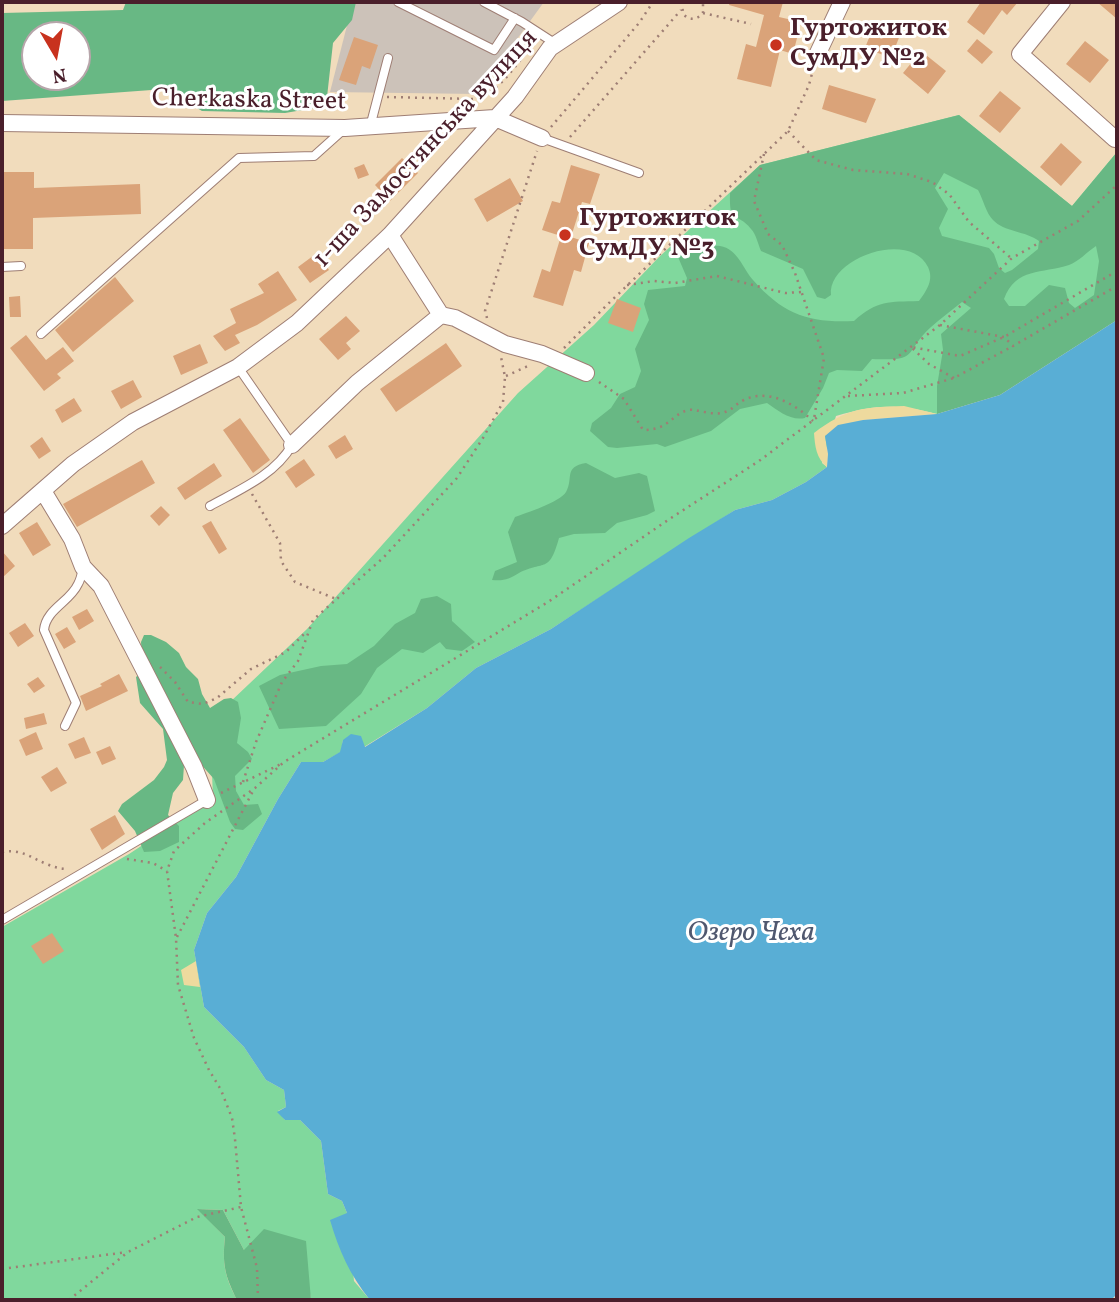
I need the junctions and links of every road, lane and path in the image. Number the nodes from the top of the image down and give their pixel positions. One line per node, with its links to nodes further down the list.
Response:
1 (398, 2): 11 (lane)
2 (484, 2): 11 (lane)
3 (619, 2): 14 (street, 1-ша Замостянська вулиця)
4 (653, 2): 23 (path)
5 (682, 2): 9 (path)
6 (704, 2): 10 (path)
7 (842, 2): 15 (street)
8 (1062, 2): 24 (street)
9 (681, 10): 10 (path); 25 (path)
10 (703, 13): 12 (path)
11 (515, 18): 13 (lane)
12 (751, 24)
13 (541, 35): 14 (lane); 17 (path)
14 (556, 44): 18 (street, 1-ша Замостянська вулиця)
15 (818, 53): 22 (path)
16 (387, 58): 17 (lane)
17 (377, 97): 20 (lane)
18 (495, 118): 20 (street, Cherkaska Street); 23 (street); 29 (street, 1-ша Замостянська вулиця)
19 (2, 123): 21 (street, Cherkaska Street)
20 (370, 127): 21 (street, Cherkaska Street)
21 (345, 128): 39 (lane)
22 (788, 131): 26 (path); 30 (path)
23 (542, 138): 25 (lane); 41 (path)
24 (1115, 139)
25 (562, 146): 27 (lane)
26 (764, 154): 34 (path); 36 (path)
27 (639, 173)
28 (1117, 185): 30 (path)
29 (390, 235): 37 (street); 46 (street, 1-ша Замостянська вулиця)
30 (1012, 258): 38 (path)
31 (21, 266): 32 (lane)
32 (2, 267)
33 (1117, 271): 40 (path)
34 (627, 285): 36 (path); 44 (path)
35 (1117, 286): 42 (path)
36 (801, 292): 51 (path)
37 (441, 315): 41 (street); 52 (street)
38 (940, 325): 40 (path); 43 (path)
39 (41, 334)
40 (1004, 337): 42 (path); 43 (path)
41 (495, 339): 44 (street); 48 (path)
42 (1013, 346): 49 (path)
43 (911, 347): 49 (path); 50 (path)
44 (554, 359): 47 (street)
45 (527, 366): 48 (path)
46 (238, 367): 52 (lane); 54 (street, 1-ша Замостянська вулиця)
47 (586, 373): 51 (path)
48 (505, 377): 58 (path)
49 (954, 378): 50 (path)
50 (845, 396): 51 (path)
51 (813, 421): 62 (path)
52 (292, 445): 53 (lane)
53 (246, 485): 55 (lane); 58 (path)
54 (43, 491): 56 (street, 1-ша Замостянська вулиця); 57 (street)
55 (210, 506)
56 (2, 526)
57 (83, 567): 60 (street); 61 (lane)
58 (336, 599): 59 (path)
59 (307, 631): 60 (path); 63 (path)
60 (141, 662): 65 (street)
61 (65, 726)
62 (284, 762): 63 (path); 64 (path)
63 (243, 782): 65 (path)
64 (255, 788): 69 (path); 71 (path)
65 (207, 800): 67 (lane)
66 (2, 852): 68 (path)
67 (106, 859): 69 (path); 70 (lane)
68 (54, 869)
69 (167, 872): 71 (path)
70 (2, 920)
71 (176, 938): 72 (path)
72 (241, 1207): 73 (path); 76 (path)
73 (128, 1252): 74 (path); 75 (path)
74 (2, 1269)
75 (69, 1300)
76 (258, 1300)

